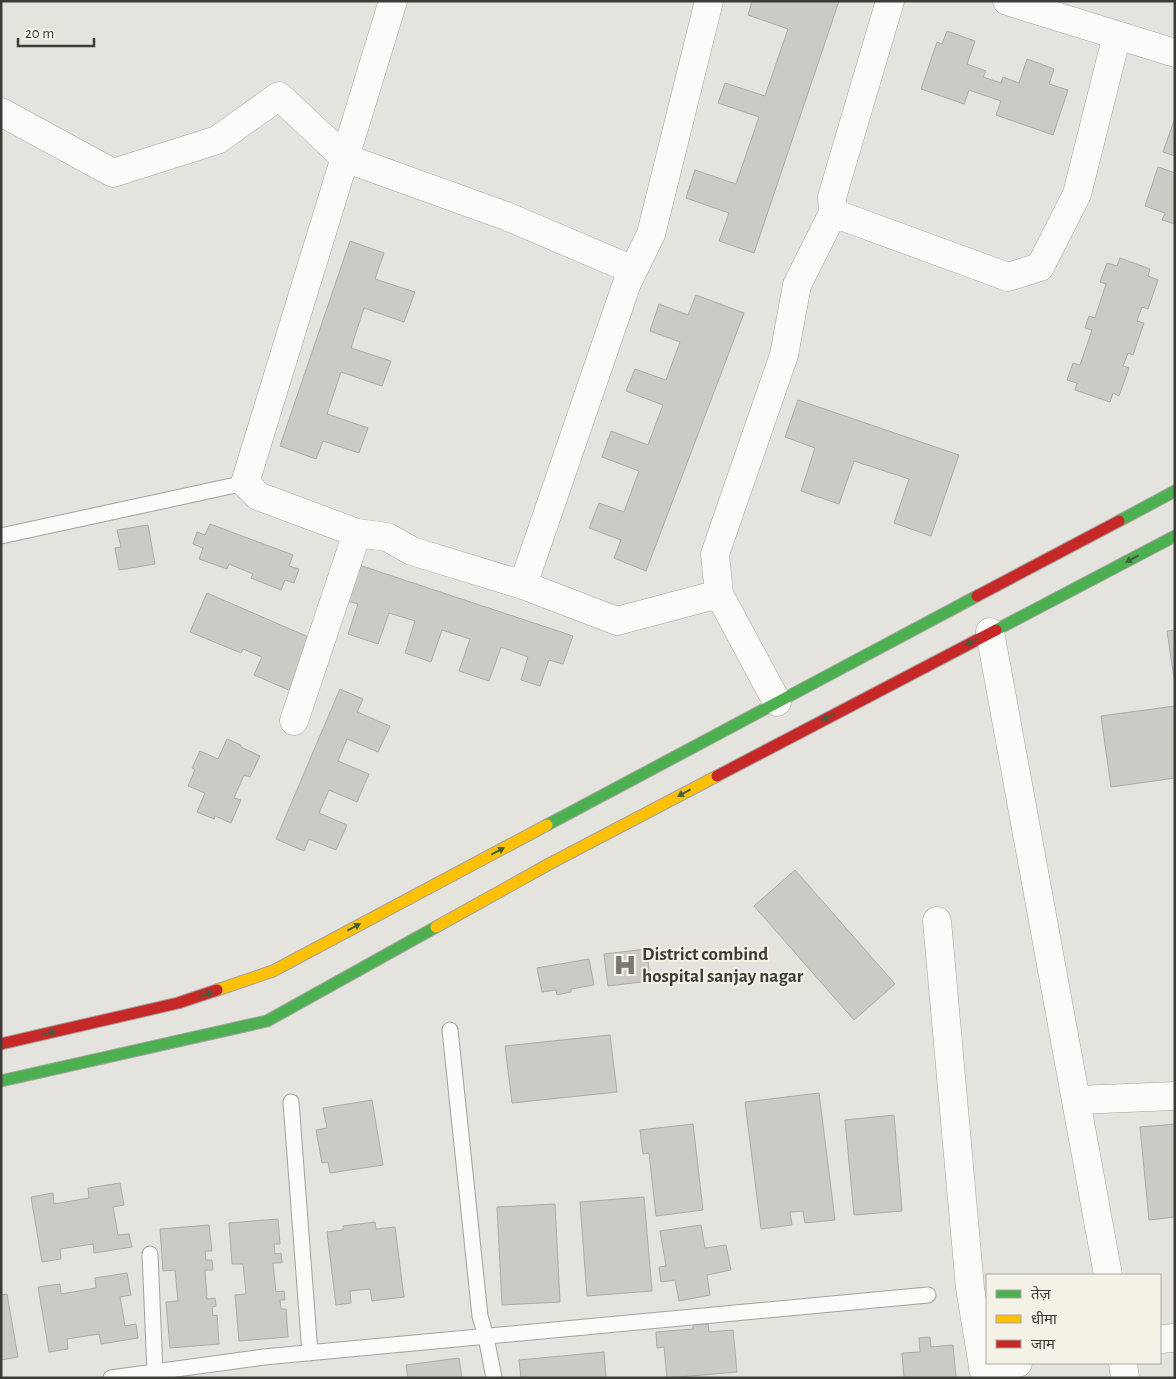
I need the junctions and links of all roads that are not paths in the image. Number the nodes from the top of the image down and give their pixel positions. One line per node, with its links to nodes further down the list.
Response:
1 (393, 1): 8 (street)
2 (709, 1): 10 (street)
3 (890, 1): 9 (street)
4 (1007, 1): 5 (street)
5 (1117, 35): 6 (street); 9 (street)
6 (1175, 53)
7 (1, 112): 8 (street)
8 (345, 158): 10 (street); 11 (street)
9 (833, 213): 17 (street)
10 (633, 270): 16 (street)
11 (245, 483): 13 (street); 14 (lane)
12 (1175, 491): 19 (street)
13 (357, 533): 16 (street); 20 (street)
14 (1, 536)
15 (1175, 536): 18 (street, one-way to 18)
16 (523, 585): 17 (street)
17 (719, 594): 19 (street)
18 (990, 632): 24 (street, one-way to 24); 26 (street)
19 (777, 702): 23 (street, one-way to 19)
20 (294, 721)
21 (937, 920): 38 (street)
22 (450, 1030): 31 (lane)
23 (1, 1044)
24 (1, 1081)
25 (1175, 1096): 26 (street)
26 (1077, 1100): 29 (street)
27 (291, 1102): 34 (lane)
28 (150, 1254): 37 (lane)
29 (1108, 1274)
30 (928, 1295): 31 (lane)
31 (486, 1337): 34 (lane); 40 (lane)
32 (1175, 1338): 33 (street)
33 (1161, 1339)
34 (310, 1353): 37 (lane)
35 (1015, 1364): 38 (street)
36 (1123, 1364): 41 (street)
37 (155, 1372): 39 (lane)
38 (984, 1374)
39 (111, 1378)
40 (494, 1378)
41 (1125, 1378)

